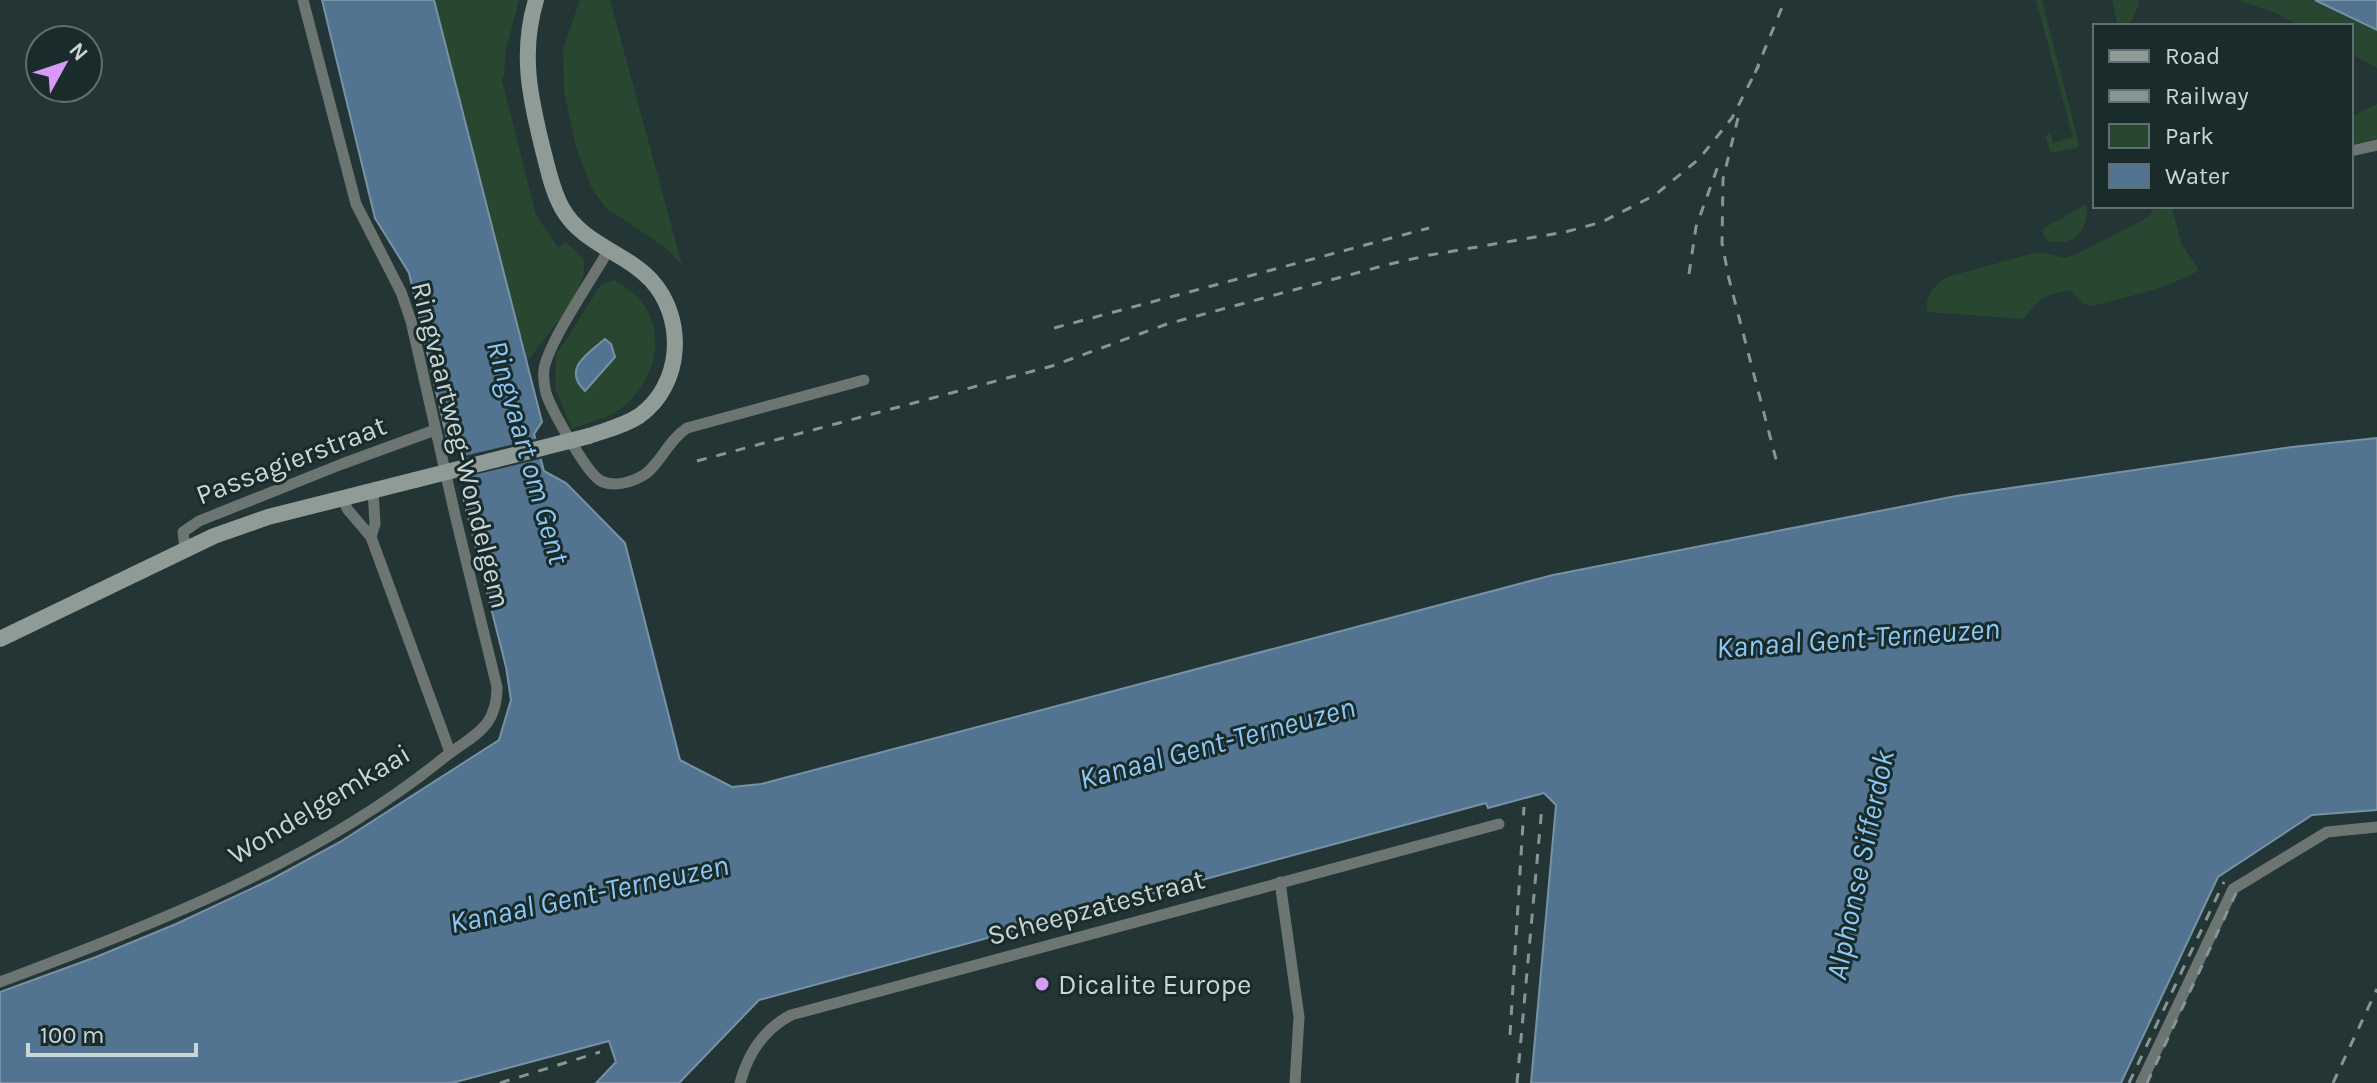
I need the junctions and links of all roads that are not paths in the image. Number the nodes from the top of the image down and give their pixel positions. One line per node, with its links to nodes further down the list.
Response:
1 (303, 0): 7 (street, Ringvaartweg-Wondelgem)
2 (536, 0): 5 (main road)
3 (2377, 145): 4 (street)
4 (2353, 151)
5 (608, 251): 6 (street); 8 (main road, bridge)
6 (864, 380)
7 (435, 430): 11 (street, Passagierstraat); 13 (street, Ringvaartweg-Wondelgem)
8 (373, 490): 9 (main road); 10 (street, Wondelgemkaai)
9 (342, 498): 10 (street, Wondelgemkaai); 11 (main road)
10 (371, 537): 13 (street, Wondelgemkaai)
11 (185, 548): 12 (main road)
12 (0, 639)
13 (450, 752): 17 (street, Wondelgemkaai)
14 (1499, 824): 16 (street, Scheepzatestraat)
15 (2377, 827): 20 (street)
16 (1280, 882): 18 (street, Scheepzatestraat); 19 (street)
17 (0, 982)
18 (740, 1083)
19 (1295, 1083)
20 (2141, 1083)

